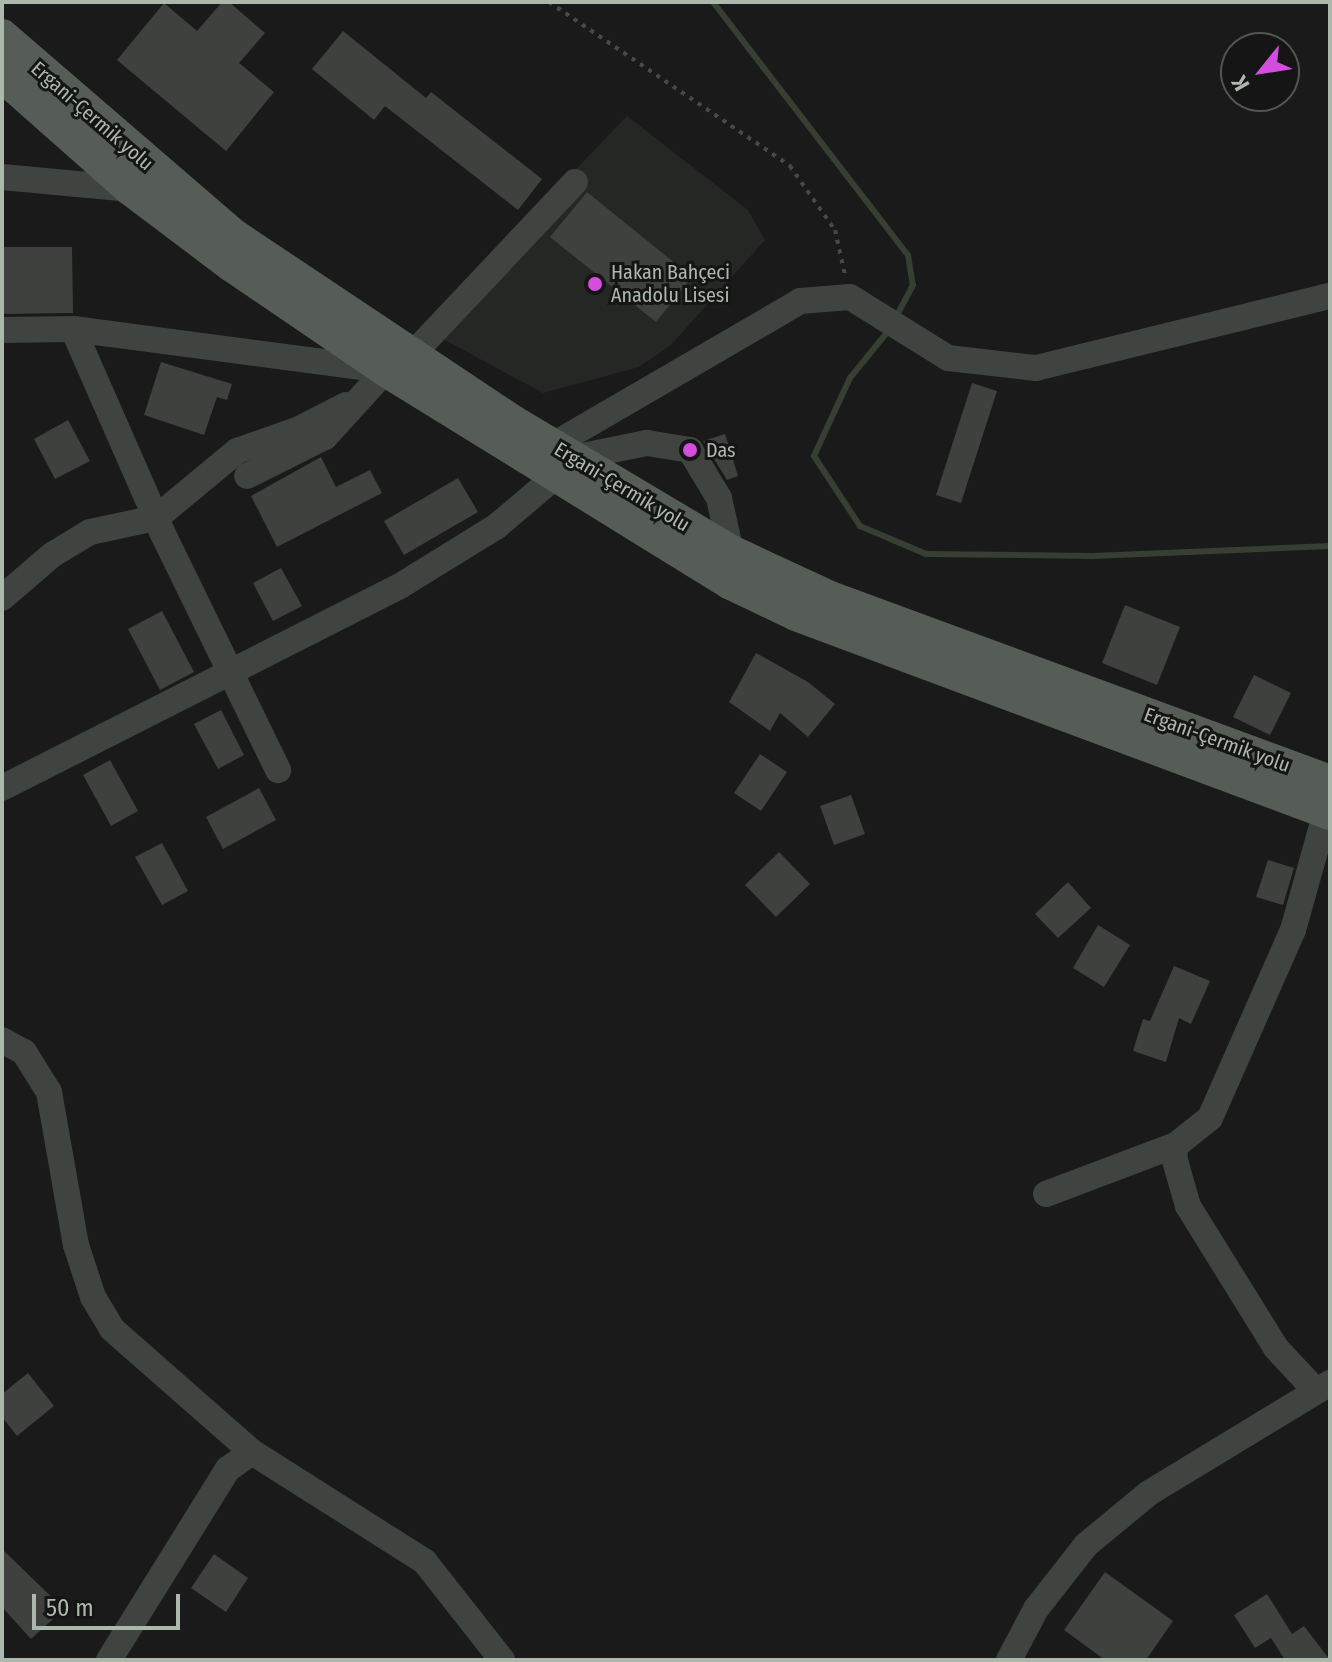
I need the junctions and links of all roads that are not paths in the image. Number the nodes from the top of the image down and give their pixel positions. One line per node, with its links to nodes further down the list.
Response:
1 (2, 36): 9 (main road, Ergani-Çermik yolu)
2 (2, 75): 5 (main road, Ergani-Çermik yolu)
3 (2, 177): 5 (street)
4 (575, 182): 9 (street)
5 (131, 189): 9 (main road, Ergani-Çermik yolu)
6 (1330, 296): 11 (street)
7 (73, 329): 8 (street); 9 (street); 13 (street)
8 (2, 330)
9 (398, 363): 10 (street); 11 (main road, Ergani-Çermik yolu)
10 (357, 407): 12 (street); 13 (street)
11 (560, 460): 14 (main road, Ergani-Çermik yolu); 14 (street); 16 (street); 19 (main road, Ergani-Çermik yolu)
12 (247, 476)
13 (156, 518): 15 (street); 16 (street)
14 (731, 552): 19 (main road, Ergani-Çermik yolu)
15 (2, 598)
16 (231, 670): 17 (street); 18 (street)
17 (278, 770)
18 (2, 788)
19 (1329, 802): 21 (street)
20 (2, 1040): 24 (street)
21 (1176, 1145): 22 (street); 23 (street)
22 (1046, 1194)
23 (1323, 1387): 27 (street)
24 (252, 1452): 25 (street); 26 (street)
25 (109, 1660)
26 (502, 1660)
27 (1009, 1660)

